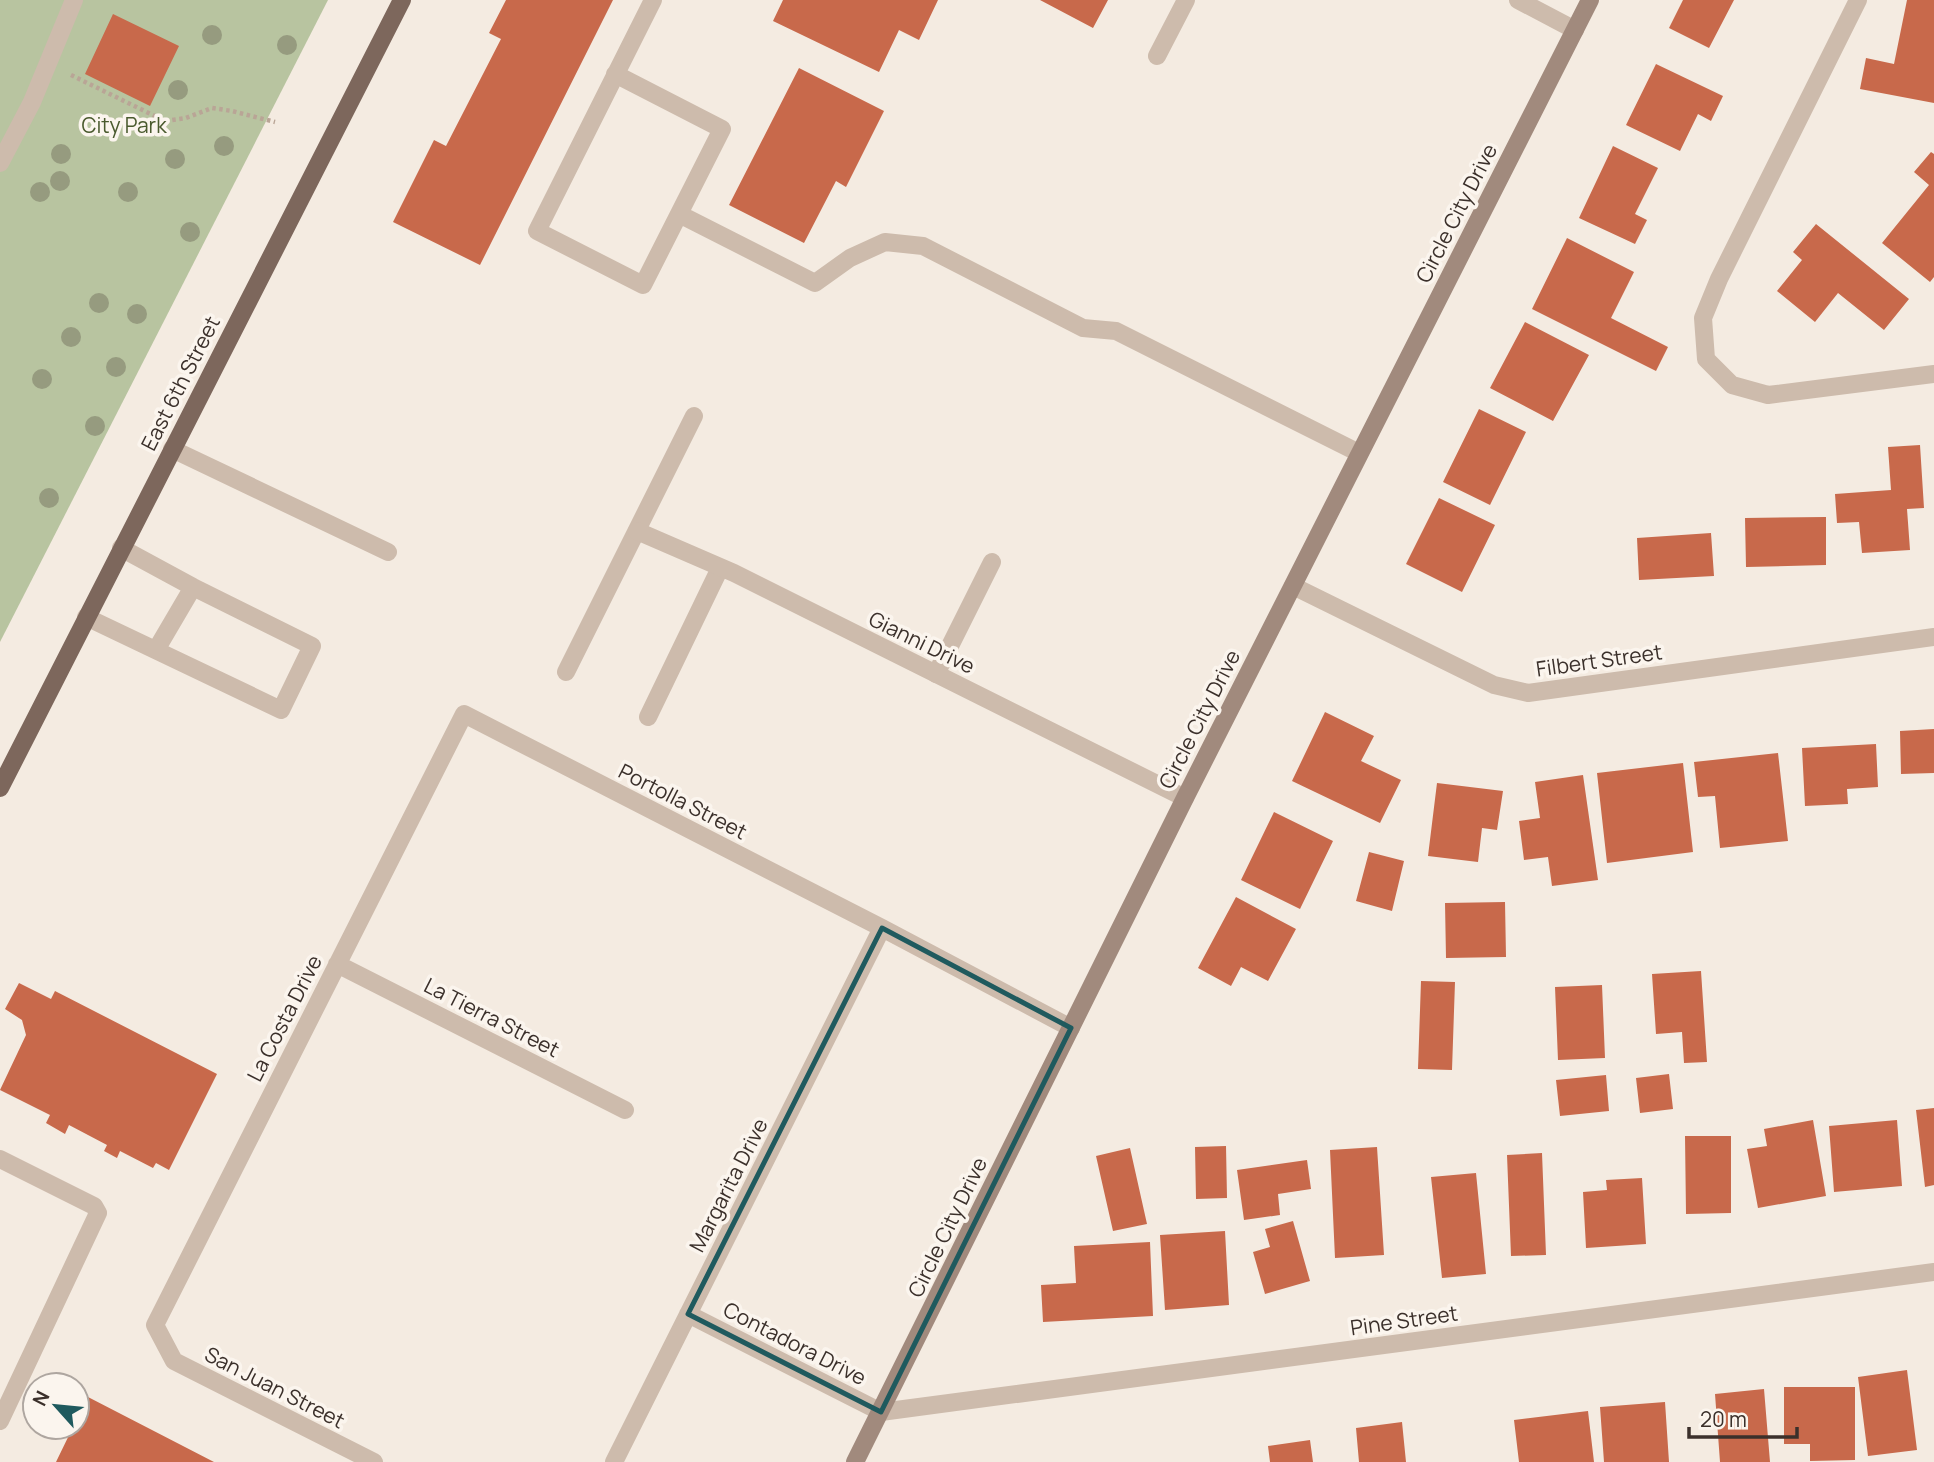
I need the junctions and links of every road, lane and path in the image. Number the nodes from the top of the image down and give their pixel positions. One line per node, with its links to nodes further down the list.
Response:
1 (74, 0): 10 (street)
2 (402, 0): 17 (main road, East 6th Street)
3 (653, 0): 11 (street)
4 (1186, 0): 9 (street)
5 (1518, 0): 8 (street)
6 (1590, 0): 8 (street, Circle City Drive)
7 (1858, 0): 15 (street)
8 (1576, 30): 18 (street, Circle City Drive)
9 (1157, 56)
10 (48, 64): 12 (path); 13 (street)
11 (615, 74): 14 (street); 14 (street)
12 (275, 122)
13 (0, 163)
14 (679, 214): 18 (street)
15 (1934, 374)
16 (694, 416): 19 (street)
17 (172, 449): 20 (main road, East 6th Street); 21 (street)
18 (1359, 453): 24 (street, Circle City Drive)
19 (637, 531): 23 (street, Gianni Drive); 29 (street)
20 (121, 548): 25 (street); 26 (main road, East 6th Street)
21 (388, 552)
22 (992, 562): 30 (street)
23 (720, 568): 30 (street, Gianni Drive); 32 (street)
24 (1293, 586): 27 (street, Filbert Street); 34 (street, Circle City Drive)
25 (193, 587): 28 (street); 28 (street)
26 (86, 617): 28 (street); 33 (main road, East 6th Street)
27 (1934, 637)
28 (156, 650)
29 (566, 672)
30 (936, 674): 34 (street, Gianni Drive)
31 (464, 714): 35 (street, Portolla Street); 36 (street, La Costa Drive)
32 (648, 717)
33 (2, 779)
34 (1185, 798): 37 (street, Circle City Drive)
35 (882, 928): 37 (street, Portolla Street); 41 (street, Margarita Drive)
36 (338, 964): 38 (street, La Tierra Street); 42 (street, La Costa Drive)
37 (1071, 1028): 43 (street, Circle City Drive)
38 (625, 1110)
39 (0, 1159): 44 (street)
40 (1934, 1272): 43 (street, Pine Street)
41 (688, 1314): 43 (street, Contadora Drive); 46 (street, Margarita Drive)
42 (165, 1343): 45 (street, San Juan Street)
43 (881, 1412): 47 (street, Circle City Drive)
44 (0, 1421)
45 (373, 1462)
46 (614, 1462)
47 (855, 1462)

